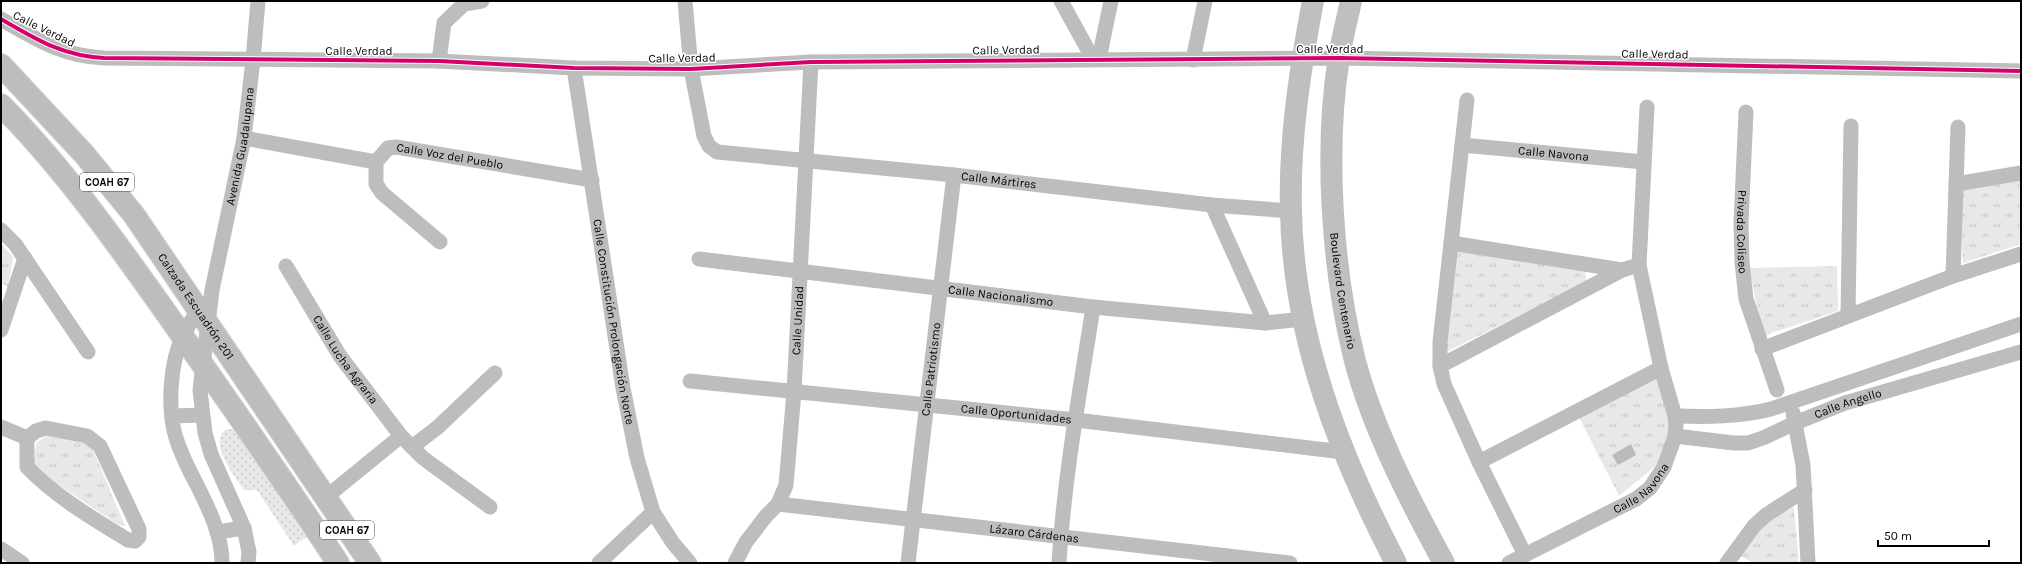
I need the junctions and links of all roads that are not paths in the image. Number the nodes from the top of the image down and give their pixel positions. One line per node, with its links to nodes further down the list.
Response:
1 (258, 1): 13 (street, Avenida Guadalupana)
2 (482, 1): 15 (street)
3 (685, 1): 19 (street)
4 (1061, 1): 11 (street)
5 (1111, 1): 11 (street)
6 (1205, 1): 14 (street)
7 (1313, 1): 12 (main road)
8 (1351, 1): 10 (main road, Boulevard Centenario)
9 (1, 19): 13 (street, Calle Verdad)
10 (1339, 58): 12 (street, Calle Verdad); 20 (street, Calle Verdad); 108 (main road, Boulevard Centenario)
11 (1096, 59): 14 (street, Calle Verdad); 16 (street, Calle Verdad)
12 (1302, 59): 14 (street, Calle Verdad); 37 (main road)
13 (253, 60): 15 (street, Calle Verdad); 27 (street, Avenida Guadalupana)
14 (1193, 60)
15 (439, 62): 18 (street, Calle Verdad)
16 (811, 62): 19 (street, Calle Verdad); 29 (street, Calle Unidad)
17 (1, 65): 53 (main road, Calzada Escuadrón 201 / COAH 67)
18 (574, 68): 19 (street, Calle Verdad); 34 (street, Calle Constitución Prolongación Norte)
19 (691, 69): 29 (street, Calle Mártires)
20 (2021, 71)
21 (1467, 100): 28 (street)
22 (1, 105): 58 (main road, COAH 67)
23 (1647, 107): 31 (street, Calle Navona)
24 (1746, 112): 59 (street, Privada Coliseo)
25 (1851, 126): 52 (street)
26 (1958, 127): 35 (street)
27 (244, 138): 30 (street); 53 (street, Avenida Guadalupana)
28 (1462, 145): 31 (street, Calle Navona); 40 (street)
29 (808, 160): 33 (street, Calle Mártires); 47 (street, Calle Unidad)
30 (376, 162): 34 (street, Calle Voz del Pueblo); 39 (street)
31 (1644, 162): 44 (street, Calle Navona)
32 (2021, 173): 35 (street)
33 (954, 175): 36 (street, Calle Mártires); 49 (street, Calle Patriotismo)
34 (592, 180): 88 (street, Calle Constitución Prolongación Norte)
35 (1956, 184): 48 (street)
36 (1212, 204): 37 (street, Calle Mártires); 55 (street)
37 (1291, 211): 54 (main road)
38 (1, 230): 42 (street)
39 (440, 242)
40 (1451, 243): 46 (street); 63 (street)
41 (2021, 254): 48 (street)
42 (25, 258): 50 (street); 60 (street)
43 (699, 259): 47 (street, Calle Nacionalismo)
44 (1639, 265): 46 (street); 64 (street, Calle Navona)
45 (286, 266): 77 (street, Calle Lucha Agraria)
46 (1622, 270): 63 (street)
47 (801, 271): 49 (street, Calle Nacionalismo); 68 (street, Calle Unidad)
48 (1953, 276): 52 (street)
49 (941, 287): 51 (street, Calle Nacionalismo); 70 (street, Calle Patriotismo)
50 (6, 297): 57 (street)
51 (1093, 307): 55 (street, Calle Nacionalismo); 74 (street)
52 (1848, 314): 59 (street)
53 (203, 317): 58 (street); 62 (street); 84 (main road, Calzada Escuadrón 201 / COAH 67)
54 (1303, 319): 55 (street, Calle Nacionalismo); 81 (main road)
55 (1266, 322)
56 (2021, 324): 69 (street, Calle Angello)
57 (1, 330)
58 (183, 336): 62 (main road, COAH 67); 72 (street)
59 (1762, 349): 67 (street, Privada Coliseo)
60 (88, 352)
61 (2021, 352): 75 (street, Calle Angello)
62 (202, 365): 71 (street); 85 (main road, COAH 67)
63 (1440, 366): 82 (street)
64 (1661, 368): 73 (street, Calle Navona); 82 (street)
65 (496, 373): 80 (street)
66 (690, 381): 68 (street, Calle Oportunidades)
67 (1777, 390)
68 (794, 392): 70 (street, Calle Oportunidades); 86 (street, Calle Unidad)
69 (1790, 402): 73 (street, Calle Angello); 75 (street)
70 (927, 405): 74 (street, Calle Oportunidades); 89 (street, Calle Patriotismo)
71 (202, 415): 72 (street); 90 (street)
72 (172, 416): 91 (street)
73 (1675, 416): 78 (street, Calle Navona)
74 (1076, 420): 81 (street, Calle Oportunidades); 92 (street)
75 (1795, 423): 78 (street, Calle Angello); 83 (street)
76 (1, 427): 79 (street)
77 (401, 436): 80 (street, Calle Lucha Agraria); 84 (street)
78 (1675, 436): 94 (street, Calle Navona)
79 (27, 438): 79 (street)
80 (412, 447): 87 (street, Calle Lucha Agraria)
81 (1343, 452): 107 (main road)
82 (1479, 462): 94 (street)
83 (1805, 490): 95 (street); 110 (street)
84 (320, 491): 85 (main road); 100 (main road, Calzada Escuadrón 201 / COAH 67)
85 (295, 497): 99 (main road, COAH 67)
86 (778, 504): 89 (street, Lázaro Cárdenas); 103 (street, Calle Unidad)
87 (490, 507)
88 (653, 512): 101 (street); 102 (street, Calle Constitución Prolongación Norte)
89 (914, 520): 92 (street, Lázaro Cárdenas); 104 (street, Calle Patriotismo)
90 (244, 528): 91 (street); 98 (street)
91 (217, 532): 97 (street)
92 (1060, 536): 105 (street); 106 (street, Lázaro Cárdenas)
93 (1, 548): 96 (street)
94 (1525, 555): 109 (street, Calle Navona)
95 (1733, 561)
96 (22, 563)
97 (222, 563)
98 (248, 563)
99 (338, 563)
100 (370, 563)
101 (599, 563)
102 (690, 563)
103 (736, 563)
104 (908, 563)
105 (1059, 563)
106 (1290, 563)
107 (1396, 563)
108 (1444, 563)
109 (1509, 563)
110 (1808, 563)

